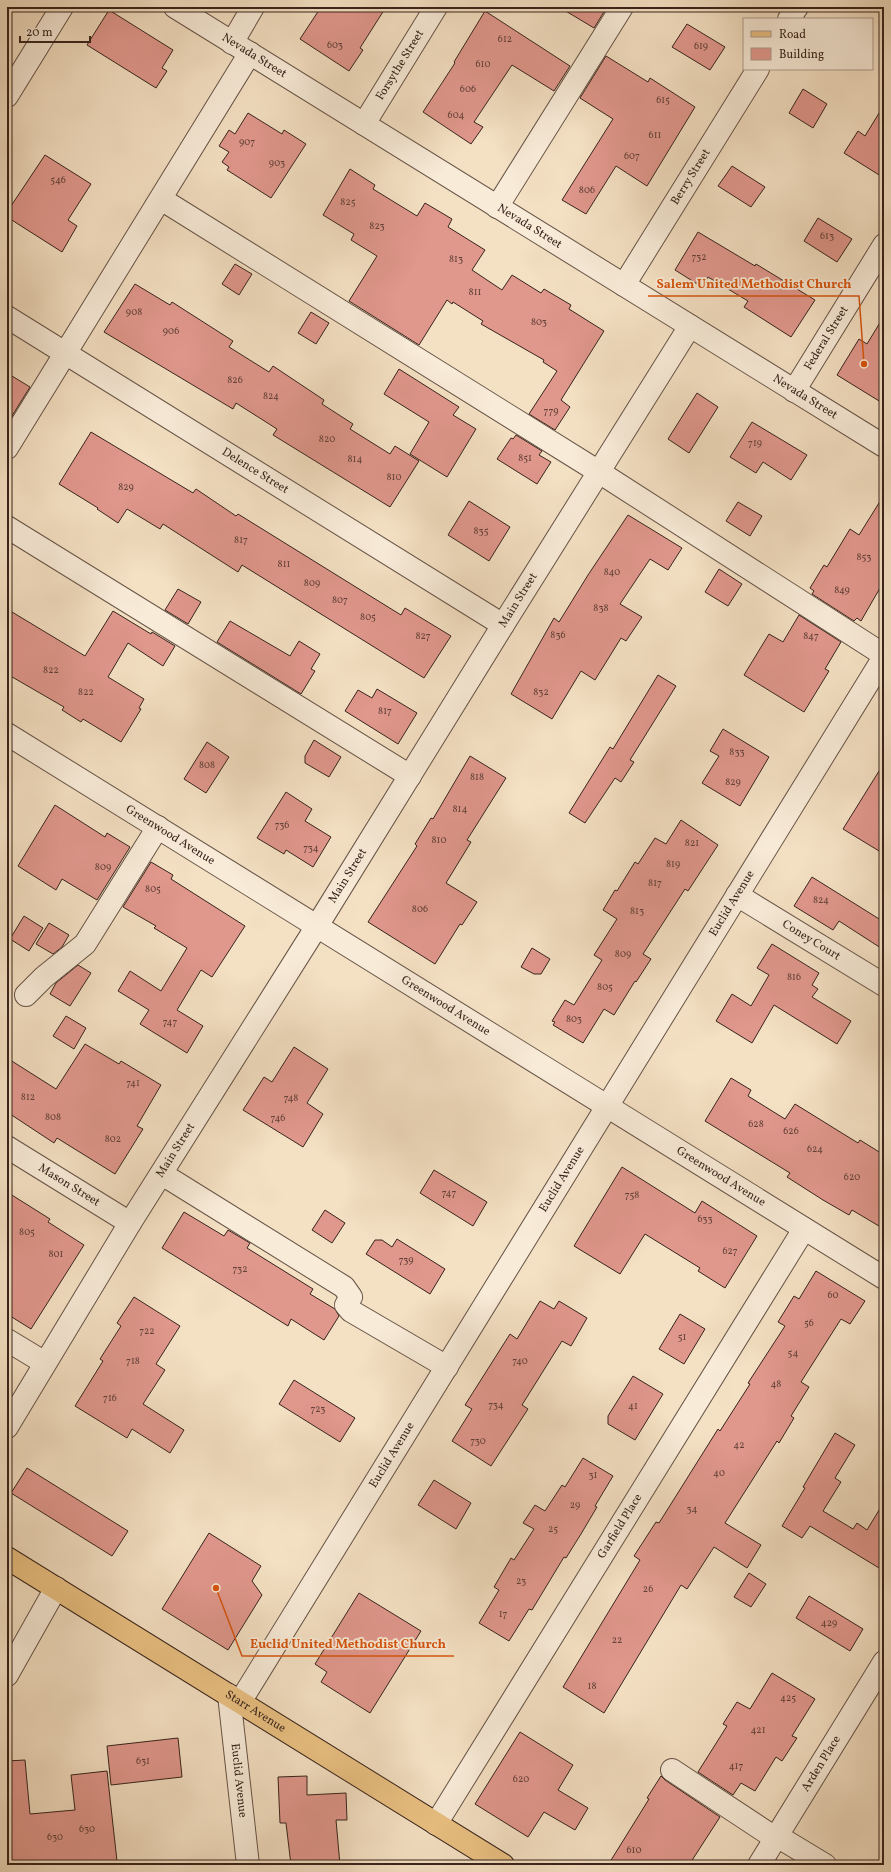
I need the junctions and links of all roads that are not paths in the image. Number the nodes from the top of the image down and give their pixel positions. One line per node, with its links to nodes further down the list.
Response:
1 (62, 7): 10 (street)
2 (174, 7): 8 (street, Nevada Street)
3 (254, 7): 8 (street)
4 (436, 7): 11 (street, Forsythe Street)
5 (622, 7): 13 (street)
6 (797, 7): 7 (street)
7 (790, 18)
8 (241, 48): 11 (street, Nevada Street); 12 (street)
9 (757, 70): 15 (street, Berry Street)
10 (7, 96)
11 (364, 124): 13 (street, Nevada Street)
12 (161, 199): 18 (street); 22 (street)
13 (497, 207): 15 (street, Nevada Street)
14 (884, 245): 19 (street, Federal Street)
15 (624, 285): 17 (street, Nevada Street)
16 (7, 317): 18 (street, Delence Street)
17 (690, 326): 19 (street, Nevada Street); 22 (street, Main Street)
18 (66, 353): 21 (street); 24 (street, Delence Street)
19 (794, 391): 20 (street, Nevada Street)
20 (884, 446)
21 (7, 448)
22 (599, 472): 24 (street, Main Street); 25 (street)
23 (7, 527): 27 (street)
24 (503, 625): 27 (street, Main Street)
25 (884, 656): 29 (street, Euclid Avenue)
26 (7, 734): 28 (street, Greenwood Avenue)
27 (410, 776): 30 (street, Main Street)
28 (158, 828): 30 (street, Greenwood Avenue); 32 (street)
29 (738, 895): 31 (street, Coney Court); 33 (street, Euclid Avenue)
30 (317, 926): 33 (street, Greenwood Avenue); 35 (street, Main Street)
31 (884, 985)
32 (26, 995)
33 (607, 1106): 37 (street, Greenwood Avenue); 41 (street, Euclid Avenue)
34 (7, 1147): 36 (street, Mason Street)
35 (162, 1174): 36 (street, Main Street); 41 (street)
36 (130, 1223): 40 (street, Main Street)
37 (804, 1229): 38 (street, Greenwood Avenue); 49 (street, Garfield Place)
38 (884, 1278)
39 (7, 1340): 40 (street)
40 (45, 1363): 42 (street, Main Street)
41 (447, 1367): 47 (street, Euclid Avenue)
42 (7, 1427)
43 (7, 1558): 44 (main road, Starr Avenue)
44 (56, 1588): 46 (street); 47 (main road, Starr Avenue)
45 (884, 1662): 50 (street, Arden Place)
46 (7, 1675)
47 (235, 1699): 49 (main road, Starr Avenue); 51 (street, Euclid Avenue)
48 (672, 1770): 50 (street)
49 (436, 1824): 52 (main road, Starr Avenue)
50 (776, 1837): 53 (street, Arden Place); 54 (street)
51 (248, 1865)
52 (503, 1865)
53 (758, 1865)
54 (825, 1865)

